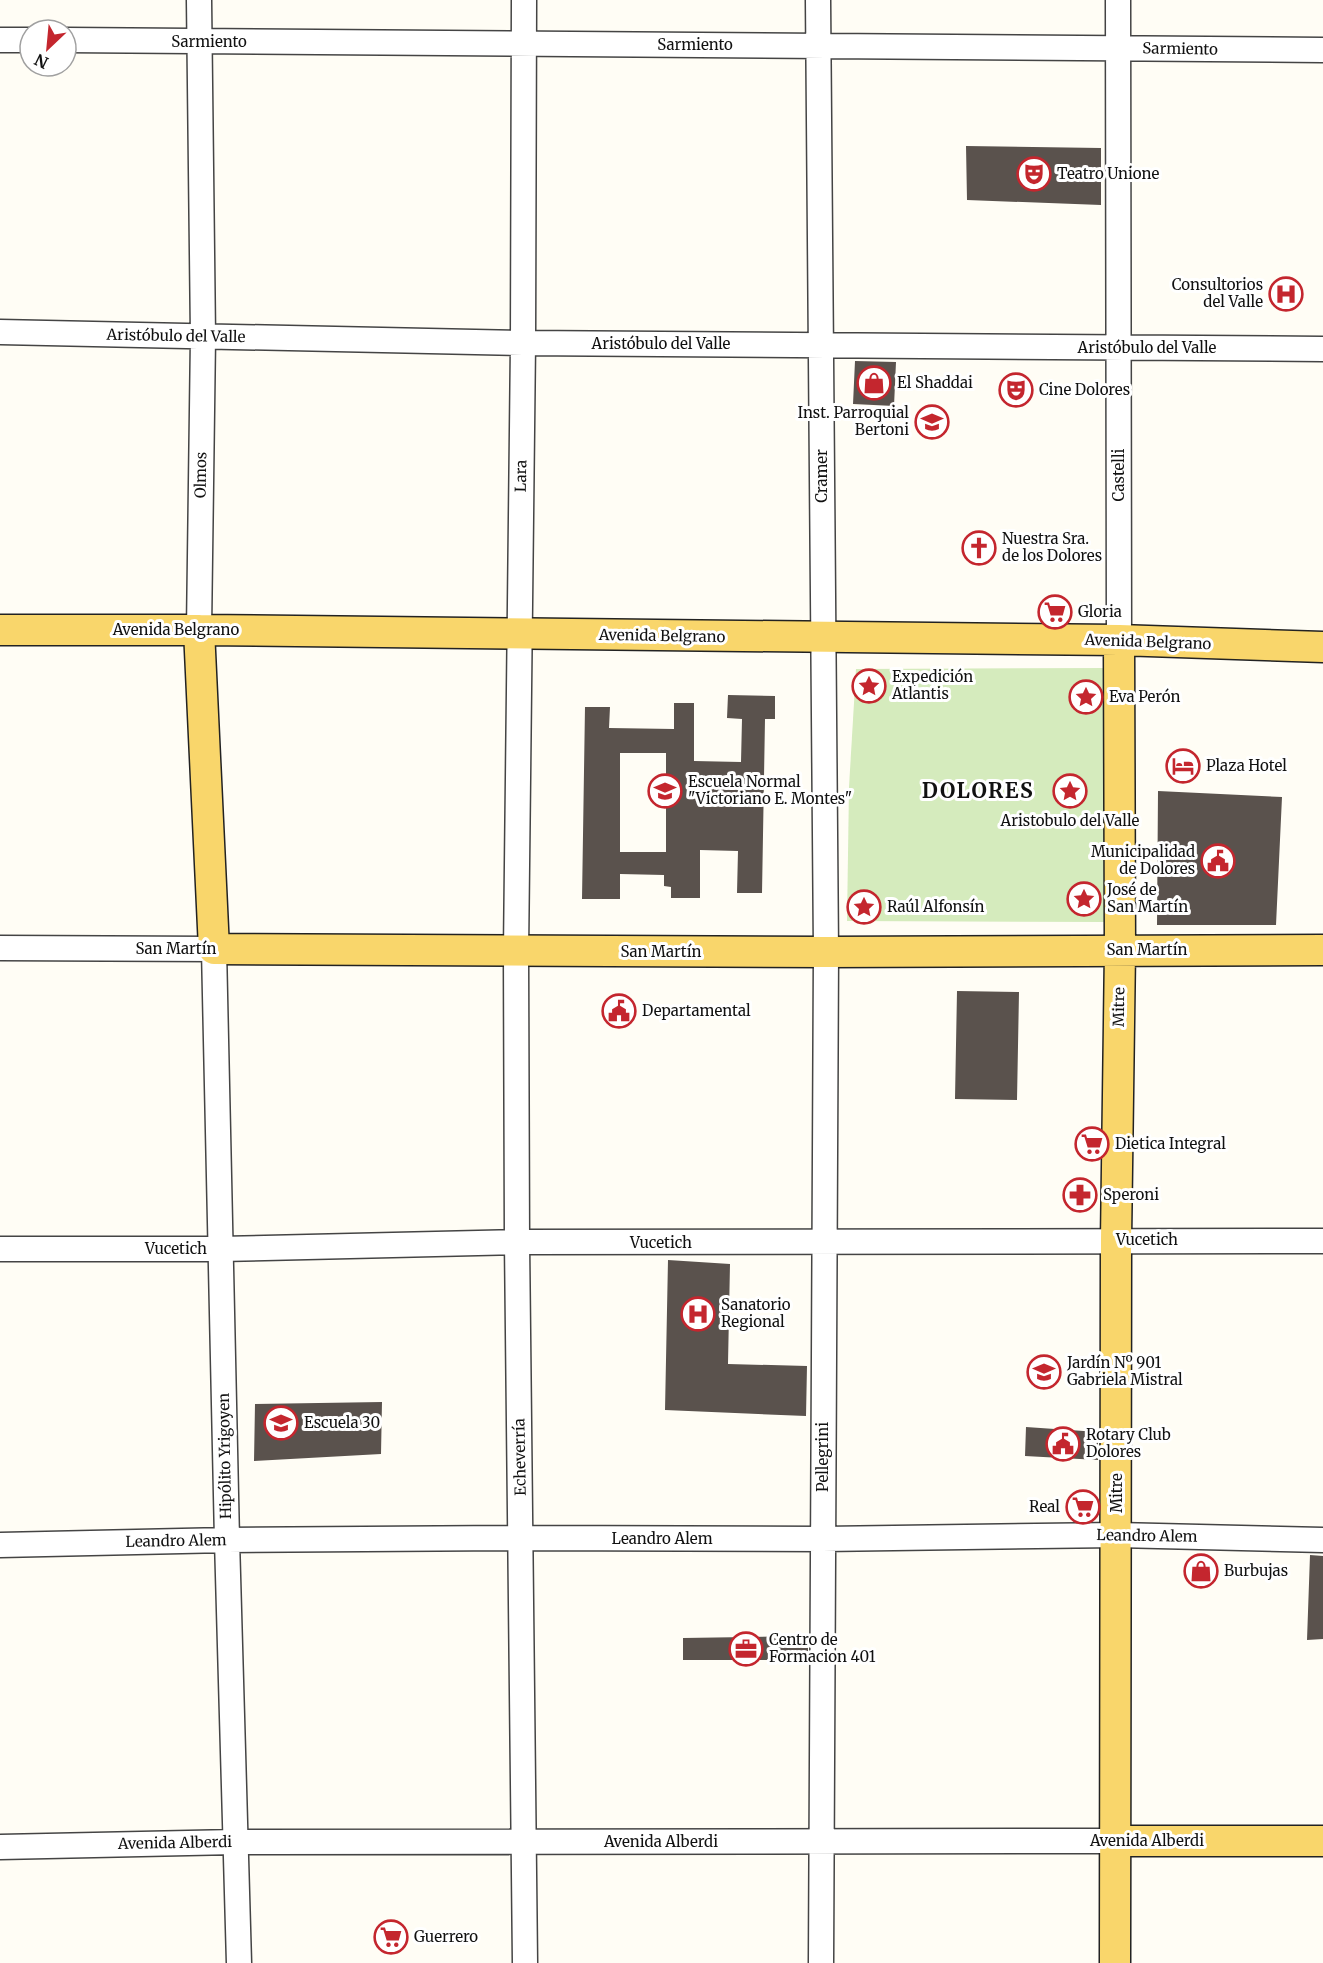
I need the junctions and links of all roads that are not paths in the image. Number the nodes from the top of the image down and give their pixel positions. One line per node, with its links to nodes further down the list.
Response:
1 (199, 0): 8 (street, Olmos)
2 (524, 0): 9 (street, Lara)
3 (818, 0): 10 (street, Cramer)
4 (1118, 0): 11 (street, Castelli)
5 (0, 40): 6 (street)
6 (18, 40)
7 (78, 40): 8 (street, Sarmiento)
8 (200, 42): 9 (street, Sarmiento); 14 (street, Olmos)
9 (523, 44): 10 (street, Sarmiento); 15 (street, Lara)
10 (819, 46): 11 (street, Sarmiento); 16 (street, Cramer)
11 (1118, 48): 12 (street, Sarmiento); 17 (street, Castelli)
12 (1323, 50)
13 (0, 332): 14 (street, Aristóbulo del Valle)
14 (203, 337): 15 (street, Aristóbulo del Valle); 20 (street, Olmos)
15 (523, 344): 16 (street, Aristóbulo del Valle); 21 (street, Lara)
16 (821, 345): 17 (street, Aristóbulo del Valle); 22 (street, Cramer)
17 (1119, 348): 18 (street, Aristóbulo del Valle); 23 (street, Castelli)
18 (1323, 349)
19 (0, 630): 20 (main road, Avenida Belgrano)
20 (199, 630): 21 (main road, Avenida Belgrano); 26 (main road, Olmos)
21 (519, 634): 22 (main road, Avenida Belgrano); 29 (street, Lara)
22 (823, 637): 23 (main road, Avenida Belgrano); 30 (street, Cramer)
23 (1119, 640): 24 (main road, Avenida Belgrano); 27 (main road, Castelli)
24 (1323, 647)
25 (0, 948): 26 (street, San Martín)
26 (214, 950): 29 (main road, San Martín); 35 (street, Hipólito Yrigoyen)
27 (1120, 950): 28 (main road, San Martín); 30 (main road, San Martín); 31 (main road, Mitre)
28 (1323, 950)
29 (516, 952): 30 (main road, San Martín); 33 (street, Echeverría)
30 (826, 952): 34 (street, Pellegrini)
31 (1116, 1240): 32 (street, Vucetich); 34 (street, Vucetich); 37 (main road, Mitre)
32 (1323, 1241)
33 (517, 1242): 34 (street, Vucetich); 35 (street, Vucetich); 38 (street, Echeverría)
34 (824, 1243): 39 (street, Pellegrini)
35 (220, 1248): 36 (street, Vucetich); 40 (street, Hipólito Yrigoyen)
36 (0, 1249)
37 (1117, 1535): 39 (street, Leandro Alem); 41 (street, Leandro Alem); 43 (main road, Mitre)
38 (521, 1538): 39 (street, Leandro Alem); 40 (street, Leandro Alem); 46 (street, Echeverría)
39 (823, 1539): 47 (street, Pellegrini)
40 (227, 1540): 42 (street, Leandro Alem); 45 (street, Hipólito Yrigoyen)
41 (1323, 1540)
42 (0, 1545)
43 (1116, 1841): 44 (main road, Avenida Alberdi); 47 (street, Avenida Alberdi); 52 (main road, Mitre)
44 (1323, 1841)
45 (235, 1842): 46 (street, Avenida Alberdi); 48 (street, Avenida Alberdi); 49 (street, Hipólito Yrigoyen)
46 (524, 1842): 47 (street, Avenida Alberdi); 50 (street, Echeverría)
47 (821, 1842): 51 (street, Pellegrini)
48 (0, 1847)
49 (239, 1963)
50 (525, 1963)
51 (821, 1963)
52 (1115, 1963)

